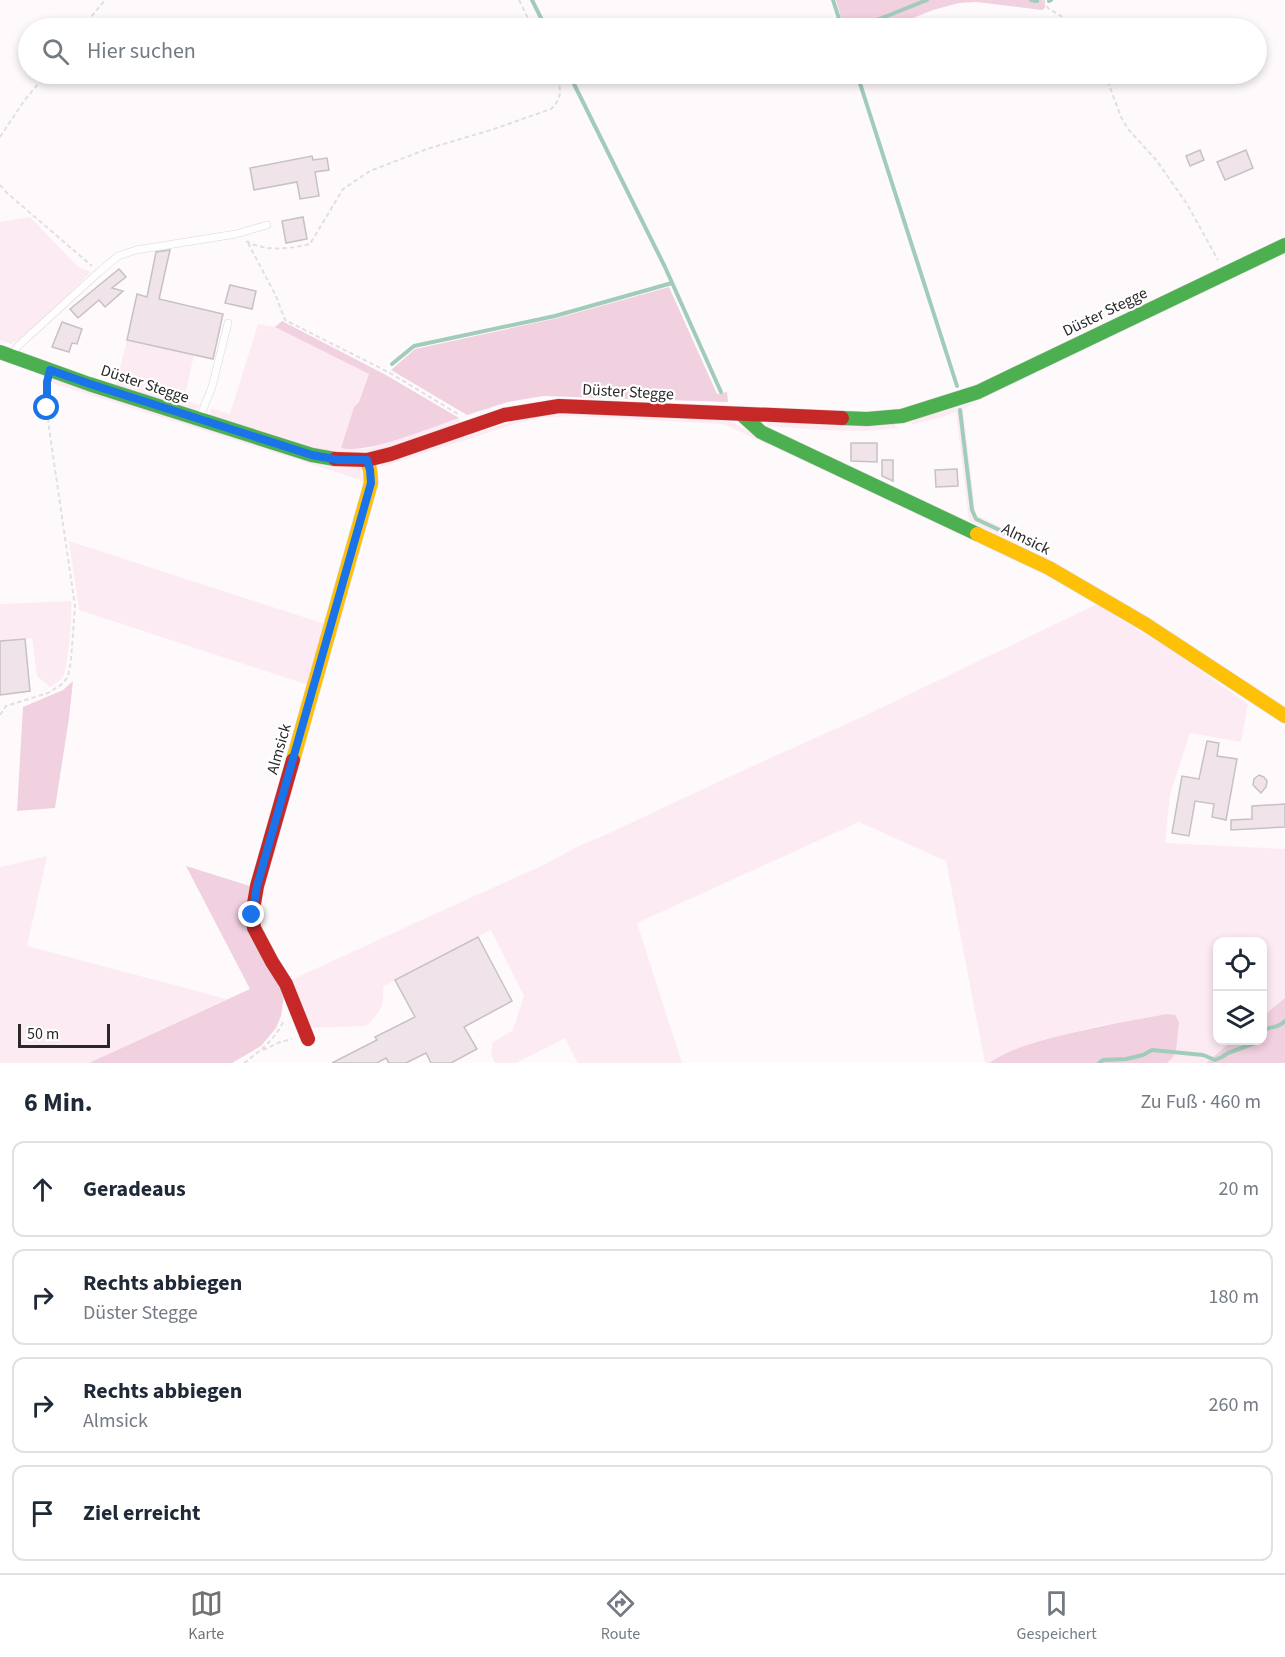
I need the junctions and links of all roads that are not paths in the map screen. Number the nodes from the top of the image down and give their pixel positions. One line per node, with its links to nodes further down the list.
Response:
1 (267, 225): 4 (lane)
2 (1285, 245): 5 (street, Düster Stegge)
3 (228, 323): 6 (lane)
4 (5, 354): 6 (street, Düster Stegge)
5 (741, 414): 7 (street, Düster Stegge); 8 (street, Almsick)
6 (199, 419): 7 (street, Düster Stegge)
7 (367, 460): 9 (street, Almsick)
8 (1285, 716)
9 (308, 1039)

